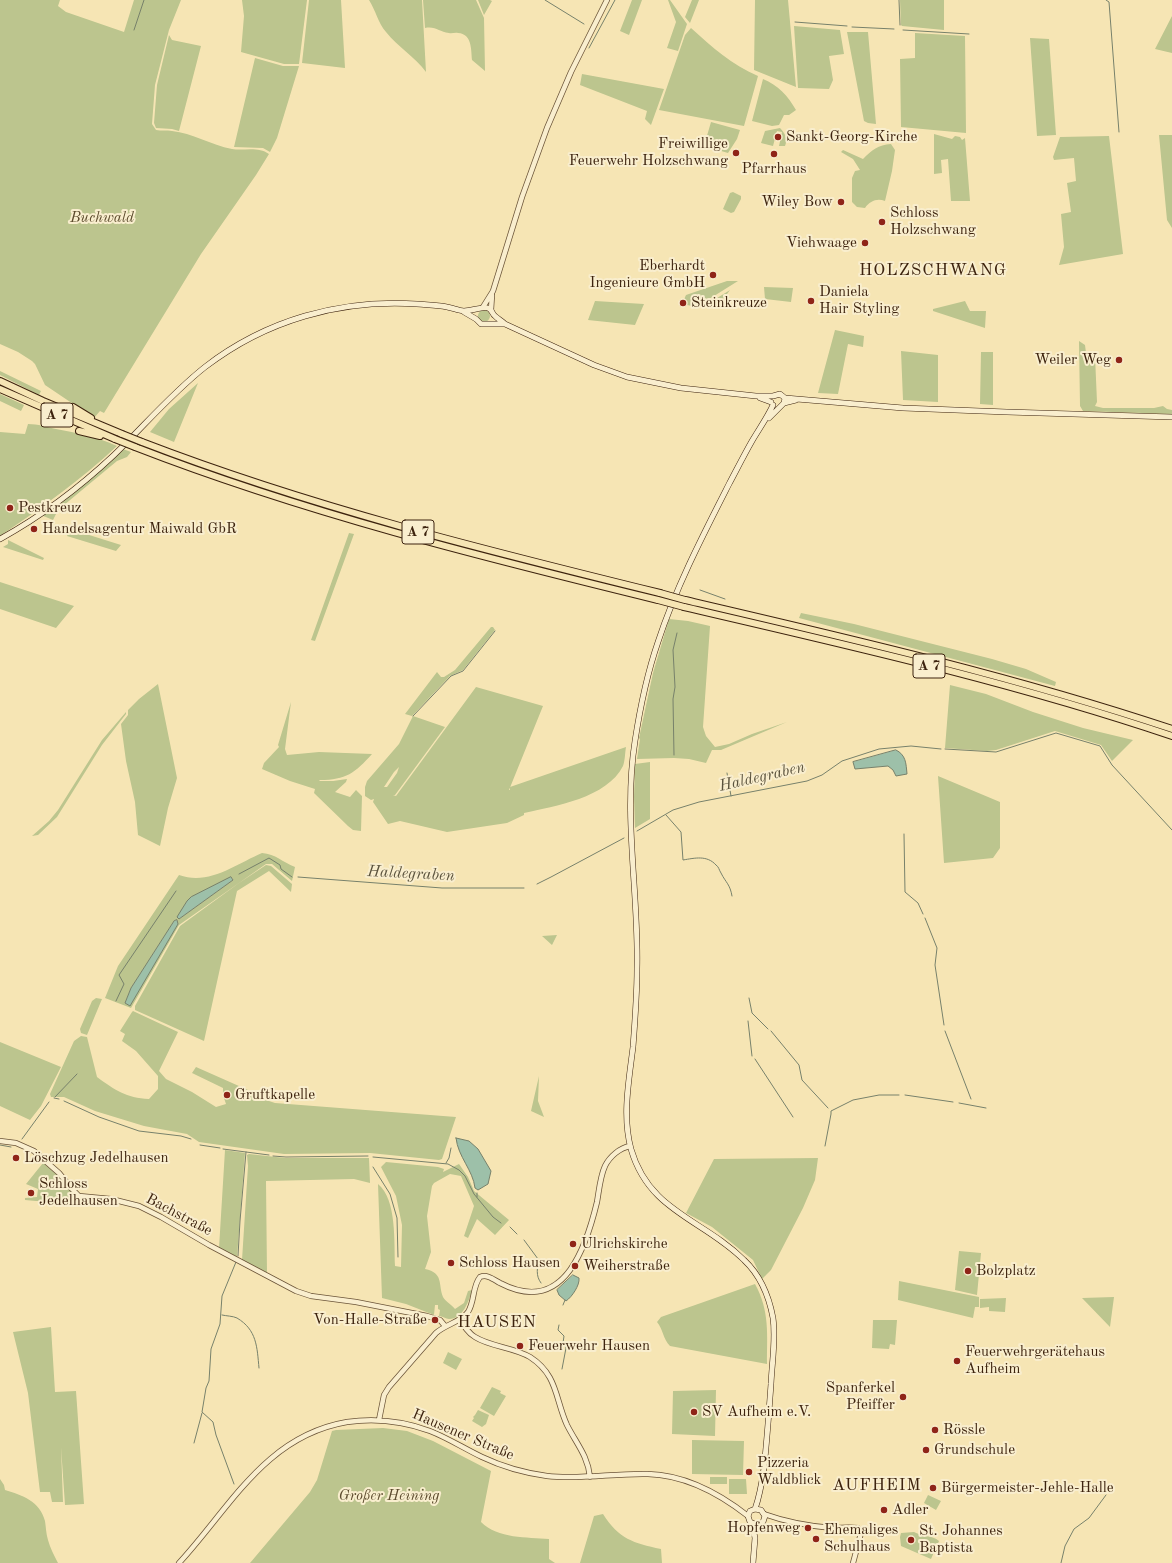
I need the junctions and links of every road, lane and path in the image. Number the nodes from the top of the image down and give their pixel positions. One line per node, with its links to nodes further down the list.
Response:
1 (608, 0): 2 (street)
2 (493, 291): 3 (street); 5 (street)
3 (480, 308): 4 (main road); 5 (main road); 6 (main road)
4 (463, 311): 6 (main road); 20 (main road)
5 (492, 312): 7 (main road); 8 (main road)
6 (476, 319): 7 (main road)
7 (488, 324): 8 (main road)
8 (505, 324): 12 (main road)
9 (0, 381): 17 (highway, A 7)
10 (0, 389): 19 (highway, A 7)
11 (784, 400): 12 (main road); 14 (main road); 15 (main road)
12 (772, 401): 14 (main road); 16 (main road)
13 (73, 407): 17 (highway)
14 (779, 407): 16 (main road)
15 (1172, 416)
16 (764, 423): 25 (main road)
17 (107, 429): 21 (highway, A 7, bridge)
18 (79, 431): 19 (highway)
19 (115, 439): 21 (highway, A 7, bridge)
20 (0, 539)
21 (659, 597): 22 (highway, A 7, bridge); 23 (highway, A 7, bridge)
22 (1172, 729)
23 (1172, 736)
24 (0, 1141): 27 (street, Bachstraße)
25 (630, 1146): 26 (street); 30 (main road)
26 (460, 1319): 27 (street); 29 (street)
27 (445, 1326): 28 (street)
28 (379, 1420): 29 (street, Hausener Straße); 34 (street, Hausener Straße)
29 (590, 1477): 30 (street, Hausener Straße)
30 (757, 1513): 31 (main road); 32 (main road); 36 (street, Hausener Straße)
31 (752, 1523): 32 (main road); 33 (main road)
32 (760, 1524): 33 (main road)
33 (755, 1538): 35 (main road)
34 (179, 1563)
35 (753, 1563)
36 (853, 1563)

